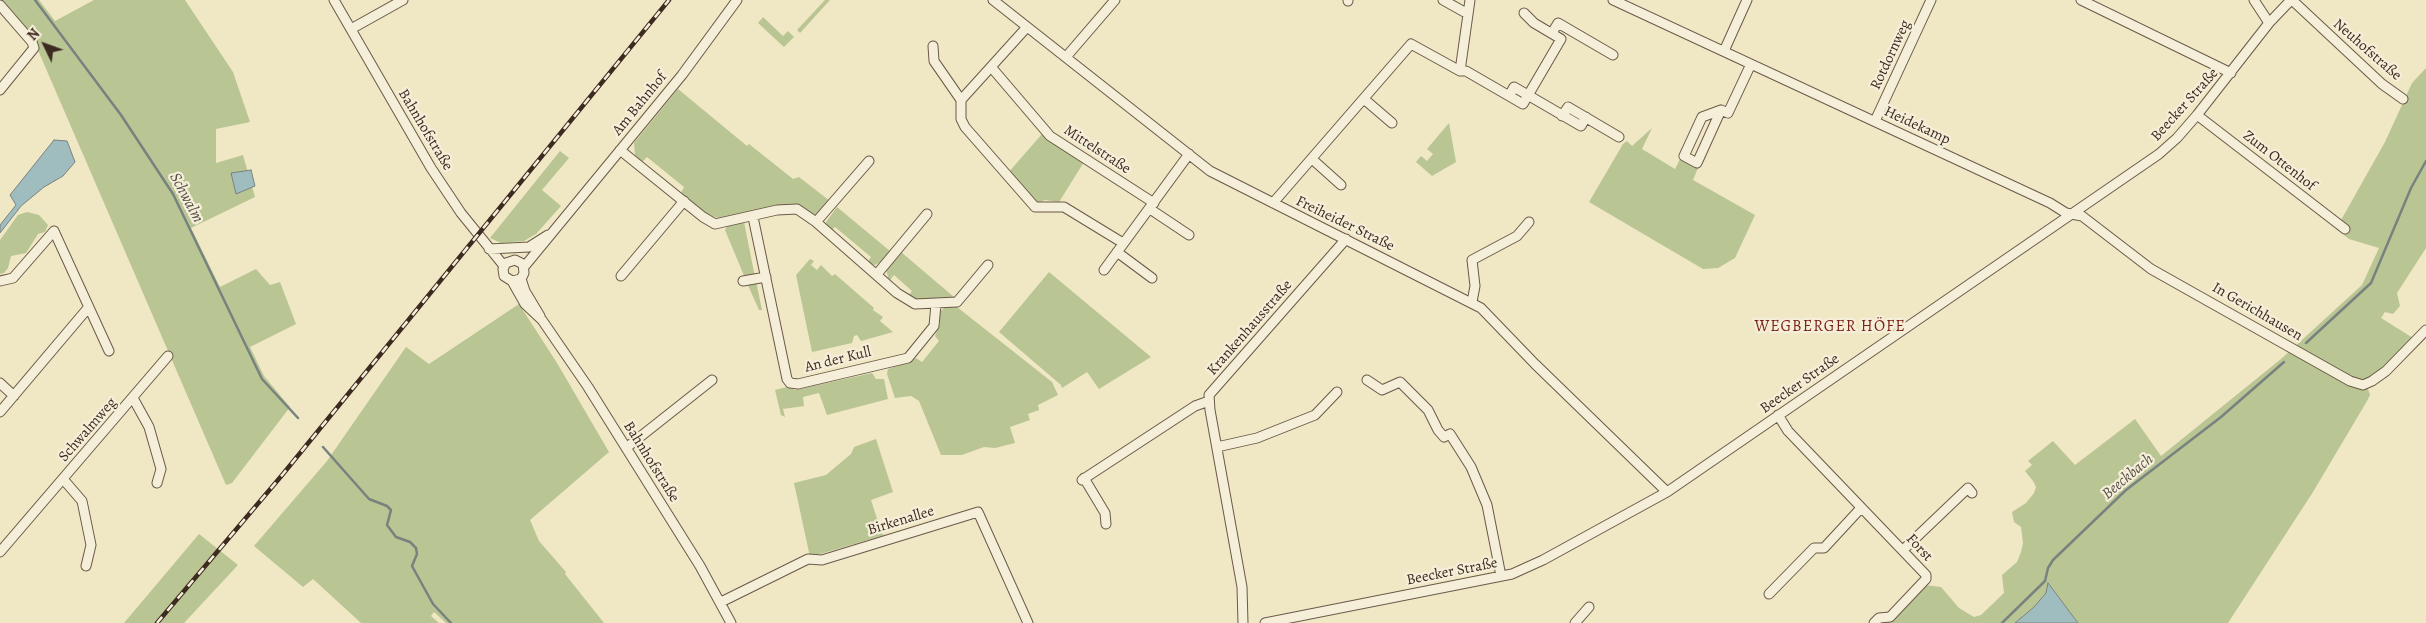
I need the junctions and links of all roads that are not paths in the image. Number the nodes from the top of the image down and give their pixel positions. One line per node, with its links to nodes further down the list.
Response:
1 (334, 0): 20 (street, Bahnhofstraße)
2 (403, 0): 20 (street)
3 (737, 0): 41 (street, Am Bahnhof)
4 (993, 0): 18 (street, Freiheider Straße)
5 (1115, 0): 26 (street)
6 (1443, 0): 16 (street)
7 (1470, 0): 16 (street)
8 (1613, 0): 24 (street, Heidekamp)
9 (1747, 0): 24 (street)
10 (1931, 0): 38 (street, Rotdornweg)
11 (2081, 0): 30 (street)
12 (2254, 0): 17 (street)
13 (2291, 0): 17 (street, Beecker Straße); 34 (street, Neuhofstraße)
14 (0, 6): 31 (street)
15 (1524, 13): 21 (street)
16 (1468, 14): 29 (street)
17 (2269, 23): 30 (street, Beecker Straße)
18 (1027, 27): 26 (street, Freiheider Straße); 28 (street)
19 (1569, 29): 21 (street); 22 (street); 25 (street)
20 (351, 30): 59 (street, Bahnhofstraße)
21 (1552, 33): 22 (street)
22 (1561, 39): 32 (street)
23 (932, 46): 35 (street)
24 (1724, 50): 27 (street, Heidekamp)
25 (1613, 55)
26 (1066, 57): 42 (street, Freiheider Straße)
27 (1751, 64): 36 (street); 38 (street, Heidekamp)
28 (992, 68): 35 (street); 48 (street, Mittelstraße)
29 (1460, 71): 32 (street); 33 (street)
30 (2231, 73): 37 (street, Beecker Straße)
31 (0, 90)
32 (1528, 95): 40 (street)
33 (1364, 99): 39 (street); 43 (street)
34 (2403, 99)
35 (961, 100): 58 (street)
36 (1721, 110): 36 (street)
37 (2197, 115): 50 (street, Beecker Straße); 55 (street, Zum Ottenhof)
38 (1875, 121): 50 (street, Heidekamp)
39 (1392, 123)
40 (1619, 136)
41 (620, 150): 46 (street); 54 (street, Am Bahnhof)
42 (1190, 154): 47 (street, Freiheider Straße); 48 (street)
43 (1312, 159): 45 (street); 47 (street)
44 (869, 161): 52 (street)
45 (1341, 185)
46 (684, 201): 51 (street); 66 (street)
47 (1273, 204): 57 (street, Freiheider Straße)
48 (1152, 206): 56 (street, Mittelstraße); 58 (street)
49 (927, 214): 65 (street)
50 (2071, 214): 75 (street, In Gerichhausen); 86 (street, Beecker Straße)
51 (753, 217): 52 (street); 67 (street, An der Kull)
52 (816, 222): 65 (street)
53 (1529, 222): 72 (street)
54 (561, 223): 59 (street, Am Bahnhof); 61 (street, Am Bahnhof)
55 (2345, 229)
56 (1189, 235)
57 (1346, 239): 72 (street, Freiheider Straße); 84 (street, Krankenhausstraße)
58 (1123, 243): 60 (street)
59 (489, 249): 63 (street, Bahnhofstraße)
60 (1117, 252): 64 (street); 68 (street)
61 (521, 264): 63 (street); 69 (street)
62 (988, 265): 73 (street)
63 (504, 266): 69 (street, Bahnhofstraße)
64 (1104, 270)
65 (877, 274): 73 (street)
66 (621, 276)
67 (766, 277): 71 (street); 73 (street, An der Kull)
68 (1152, 278)
69 (516, 280): 87 (street, Bahnhofstraße)
70 (0, 281): 74 (street)
71 (743, 281)
72 (1472, 302): 91 (street, Freiheider Straße)
73 (936, 304)
74 (88, 308): 76 (street); 82 (street)
75 (2426, 330)
76 (110, 351)
77 (168, 356): 83 (street, Schwalmweg)
78 (712, 380): 87 (street)
79 (1367, 380): 98 (street)
80 (0, 383): 82 (street)
81 (1337, 392): 88 (street)
82 (14, 396): 85 (street)
83 (133, 398): 89 (street, Schwalmweg); 90 (street, Schwalmweg)
84 (1209, 401): 88 (street); 94 (street)
85 (0, 412)
86 (1778, 415): 91 (street, Beecker Straße); 93 (street, Forst)
87 (626, 448): 100 (street, Bahnhofstraße)
88 (1217, 448): 104 (street)
89 (63, 480): 96 (street, Schwalmweg); 97 (street, Schwalmweg)
90 (157, 483)
91 (1667, 492): 98 (street, Beecker Straße)
92 (1972, 493): 95 (street)
93 (1861, 508): 95 (street, Forst); 99 (street)
94 (1106, 524)
95 (1903, 550): 107 (street, Forst)
96 (0, 552)
97 (86, 566)
98 (1502, 576): 105 (street, Beecker Straße)
99 (1769, 594)
100 (721, 602): 102 (street, Bahnhofstraße); 103 (street, Birkenallee)
101 (1589, 607): 106 (street)
102 (731, 623)
103 (1028, 623)
104 (1244, 623)
105 (1265, 623)
106 (1575, 623)
107 (1874, 623)

